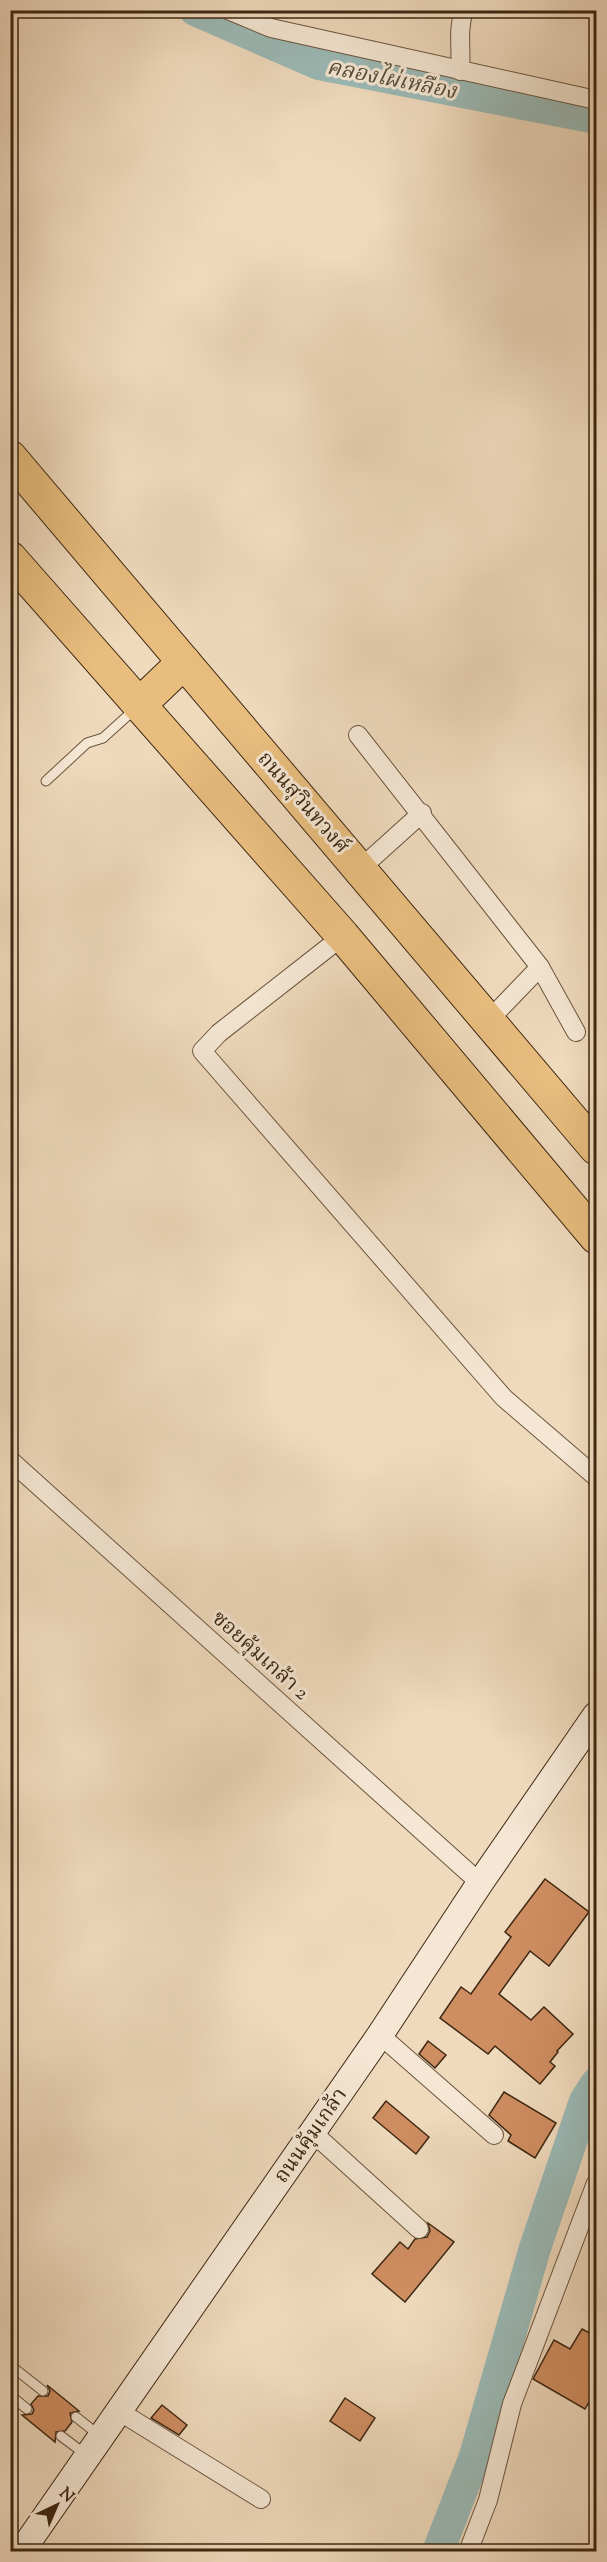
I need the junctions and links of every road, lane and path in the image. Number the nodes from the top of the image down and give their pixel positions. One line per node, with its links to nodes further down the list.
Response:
1 (228, 10): 3 (street)
2 (464, 10): 3 (street)
3 (460, 71): 4 (street)
4 (597, 100)
5 (10, 457): 7 (highway, ถนนสุวินทวงศ์)
6 (14, 567): 8 (highway)
7 (184, 662): 8 (highway); 12 (highway, ถนนสุวินทวงศ์)
8 (139, 705): 10 (lane); 13 (highway)
9 (358, 735): 11 (street)
10 (46, 781)
11 (422, 813): 12 (street); 14 (street)
12 (361, 868): 15 (highway, ถนนสุวินทวงศ์)
13 (342, 936): 18 (highway); 20 (street)
14 (540, 967): 15 (street); 16 (street)
15 (489, 1020): 17 (highway, ถนนสุวินทวงศ์)
16 (576, 1032)
17 (597, 1148)
18 (597, 1237)
19 (10, 1460): 22 (street, ซอยคุ้มเกล้า 2)
20 (597, 1477)
21 (597, 1715): 22 (main road, ถนนคุ้มเกล้า)
22 (480, 1883): 23 (main road, ถนนคุ้มเกล้า)
23 (380, 2035): 24 (main road, ถนนคุ้มเกล้า); 25 (street)
24 (312, 2132): 27 (street); 32 (main road, ถนนคุ้มเกล้า)
25 (494, 2135)
26 (597, 2183): 38 (street)
27 (419, 2229)
28 (10, 2366): 29 (lane)
29 (43, 2391)
30 (10, 2395): 31 (lane)
31 (27, 2409)
32 (117, 2410): 35 (main road, ถนนคุ้มเกล้า); 36 (street)
33 (76, 2417): 35 (lane)
34 (61, 2436): 35 (lane)
35 (94, 2446): 37 (main road, ถนนคุ้มเกล้า)
36 (261, 2499)
37 (21, 2552)
38 (468, 2552)

